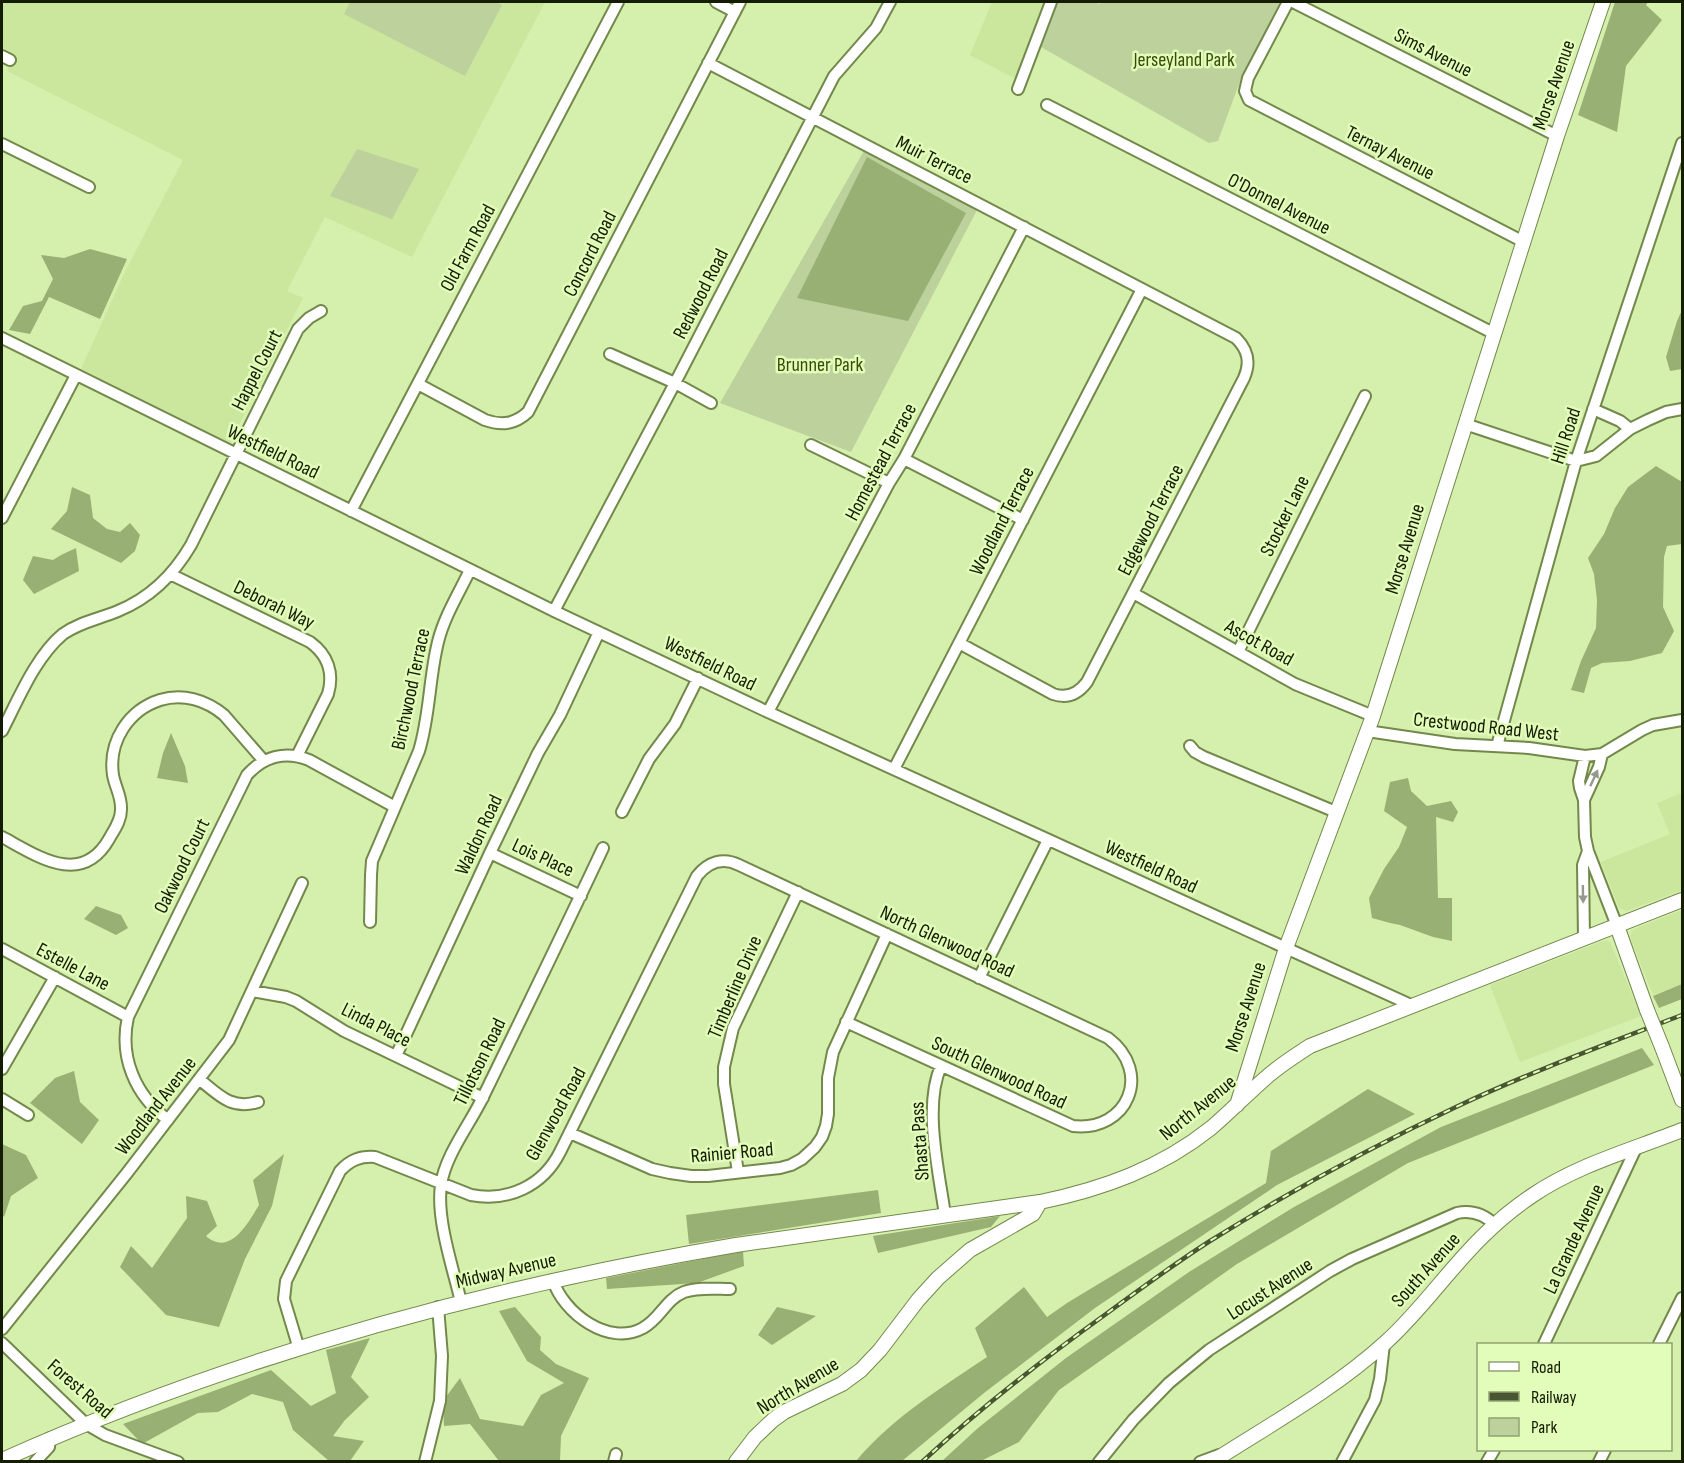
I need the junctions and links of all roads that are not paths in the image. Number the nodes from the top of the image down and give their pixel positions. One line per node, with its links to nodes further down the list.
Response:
1 (618, 2): 27 (street, Old Farm Road)
2 (716, 2): 9 (street)
3 (740, 2): 9 (street, Concord Road)
4 (890, 2): 13 (street, Redwood Road)
5 (1051, 2): 11 (street)
6 (1288, 2): 19 (street, Ternay Avenue)
7 (1293, 2): 14 (street, Sims Avenue)
8 (1603, 2): 14 (main road, Morse Avenue)
9 (735, 12): 10 (street, Concord Road)
10 (708, 63): 13 (street, Muir Terrace); 27 (street, Concord Road)
11 (1017, 89)
12 (1047, 105): 22 (street, O'Donnel Avenue)
13 (812, 117): 18 (street, Muir Terrace); 26 (street, Redwood Road)
14 (1557, 136): 19 (main road, Morse Avenue)
15 (1683, 143): 30 (street, Hill Road)
16 (2, 144): 17 (street)
17 (89, 188)
18 (1024, 227): 20 (street, Muir Terrace); 36 (street, Homestead Terrace)
19 (1524, 242): 22 (main road, Morse Avenue)
20 (1142, 289): 41 (street, Woodland Terrace); 44 (street, Edgewood Terrace)
21 (321, 311): 35 (street, Happel Court)
22 (1495, 334): 32 (main road, Morse Avenue)
23 (2, 338): 25 (street, Westfield Road)
24 (610, 354): 26 (street)
25 (76, 375): 35 (street, Westfield Road); 40 (street)
26 (675, 383): 29 (street); 45 (street, Redwood Road)
27 (418, 384): 39 (street, Old Farm Road)
28 (1365, 396): 48 (street, Stocker Lane)
29 (711, 403)
30 (1593, 409): 33 (street); 37 (street, Hill Road)
31 (1683, 409): 33 (street)
32 (1465, 424): 37 (street); 51 (main road, Morse Avenue)
33 (1630, 429): 37 (street)
34 (811, 446): 38 (street)
35 (235, 454): 39 (street, Westfield Road); 43 (street, Happel Court)
36 (904, 459): 38 (street, Homestead Terrace); 41 (street)
37 (1576, 461): 56 (street, Hill Road)
38 (889, 483): 50 (street, Homestead Terrace)
39 (351, 511): 42 (street, Westfield Road)
40 (2, 519)
41 (1023, 520): 47 (street, Woodland Terrace)
42 (470, 570): 45 (street, Westfield Road); 63 (street, Birchwood Terrace)
43 (170, 574): 53 (street, Happel Court); 58 (street, Deborah Way)
44 (1133, 593): 47 (street, Edgewood Terrace); 48 (street, Ascot Road)
45 (554, 611): 46 (street, Westfield Road)
46 (599, 632): 49 (street, Westfield Road); 70 (street, Waldon Road)
47 (959, 643): 61 (street, Woodland Terrace)
48 (1238, 652): 51 (street, Ascot Road)
49 (698, 678): 50 (street, Westfield Road); 64 (street)
50 (768, 712): 61 (street, Westfield Road)
51 (1373, 716): 54 (main road, Morse Avenue)
52 (1683, 720): 57 (street)
53 (2, 730)
54 (1367, 731): 56 (street, Crestwood Road West); 65 (main road, Morse Avenue)
55 (1190, 746): 65 (street)
56 (1497, 746): 59 (street, Crestwood Road West)
57 (1602, 754): 59 (street, Crestwood Road West); 62 (street, one-way to 57)
58 (297, 756): 60 (street); 63 (street)
59 (1585, 756): 62 (street)
60 (264, 761): 66 (street); 86 (street, Oakwood Court)
61 (894, 769): 67 (street, Westfield Road)
62 (1584, 800): 69 (street)
63 (395, 807): 76 (street, Birchwood Terrace)
64 (622, 812)
65 (1336, 812): 80 (main road, Morse Avenue)
66 (2, 837)
67 (1048, 840): 80 (street, Westfield Road); 83 (street)
68 (603, 848): 74 (street, Tillotson Road)
69 (1588, 851): 77 (street); 79 (street, one-way to 79)
70 (490, 853): 74 (street, Lois Place); 88 (street, Waldon Road)
71 (709, 865): 73 (street, North Glenwood Road); 103 (street, Glenwood Road)
72 (302, 883): 84 (street, Woodland Avenue)
73 (798, 892): 78 (street, North Glenwood Road); 105 (street, Timberline Drive)
74 (580, 896): 95 (street, Tillotson Road)
75 (1683, 900): 77 (main road, North Avenue)
76 (370, 922)
77 (1617, 926): 79 (main road, North Avenue); 97 (main road, bridge)
78 (887, 934): 83 (street, North Glenwood Road); 87 (street, Rainier Road)
79 (1584, 939): 85 (main road, North Avenue)
80 (1286, 948): 85 (street, Westfield Road); 89 (main road, Morse Avenue)
81 (2, 949): 82 (street, Estelle Lane)
82 (55, 977): 86 (street, Estelle Lane); 91 (street)
83 (979, 978): 94 (street, North Glenwood Road)
84 (252, 991): 88 (street, Linda Place); 93 (street, Woodland Avenue)
85 (1411, 1005): 92 (main road, North Avenue)
86 (128, 1017): 101 (street, Oakwood Court)
87 (846, 1022): 90 (street, South Glenwood Road); 105 (street, Rainier Road)
88 (396, 1056): 95 (street, Linda Place)
89 (1249, 1062): 92 (main road); 99 (main road, Morse Avenue)
90 (941, 1066): 94 (street, South Glenwood Road); 108 (street, Shasta Pass)
91 (2, 1069)
92 (1271, 1073): 99 (main road, North Avenue)
93 (200, 1079): 98 (street); 101 (street, Woodland Avenue)
94 (1129, 1095)
95 (483, 1098): 106 (street, Tillotson Road)
96 (2, 1100): 100 (street)
97 (1683, 1100)
98 (258, 1102)
99 (1237, 1105): 107 (main road, North Avenue)
100 (28, 1115)
101 (168, 1120): 115 (street, Woodland Avenue)
102 (1683, 1130): 104 (main road, South Avenue)
103 (570, 1133): 105 (street, Rainier Road); 106 (street, Glenwood Road)
104 (1636, 1148): 109 (main road, South Avenue); 117 (street, La Grande Avenue)
105 (738, 1172)
106 (441, 1184): 113 (street, Tillotson Road); 120 (street, Glenwood Road)
107 (1040, 1202): 108 (main road, Midway Avenue); 128 (main road, North Avenue)
108 (945, 1215): 110 (main road, Midway Avenue)
109 (1495, 1225): 119 (main road, South Avenue); 129 (street, Locust Avenue)
110 (553, 1280): 111 (street); 113 (main road, Midway Avenue)
111 (730, 1289)
112 (1683, 1298): 118 (street)
113 (461, 1302): 114 (main road, Midway Avenue)
114 (438, 1307): 120 (main road, Midway Avenue); 127 (street)
115 (2, 1329)
116 (2, 1343): 121 (street, Forest Road)
117 (1544, 1343)
118 (1660, 1343)
119 (1384, 1344): 123 (main road, South Avenue); 132 (street)
120 (299, 1349): 121 (main road, Midway Avenue)
121 (86, 1424): 122 (main road, Midway Avenue); 126 (street, Forest Road)
122 (50, 1438): 124 (main road, Midway Avenue); 125 (street)
123 (1227, 1456): 130 (street); 131 (main road, South Avenue)
124 (2, 1460)
125 (35, 1461)
126 (178, 1461)
127 (425, 1461)
128 (736, 1461)
129 (1099, 1461)
130 (1200, 1461)
131 (1212, 1461)
132 (1342, 1461)

